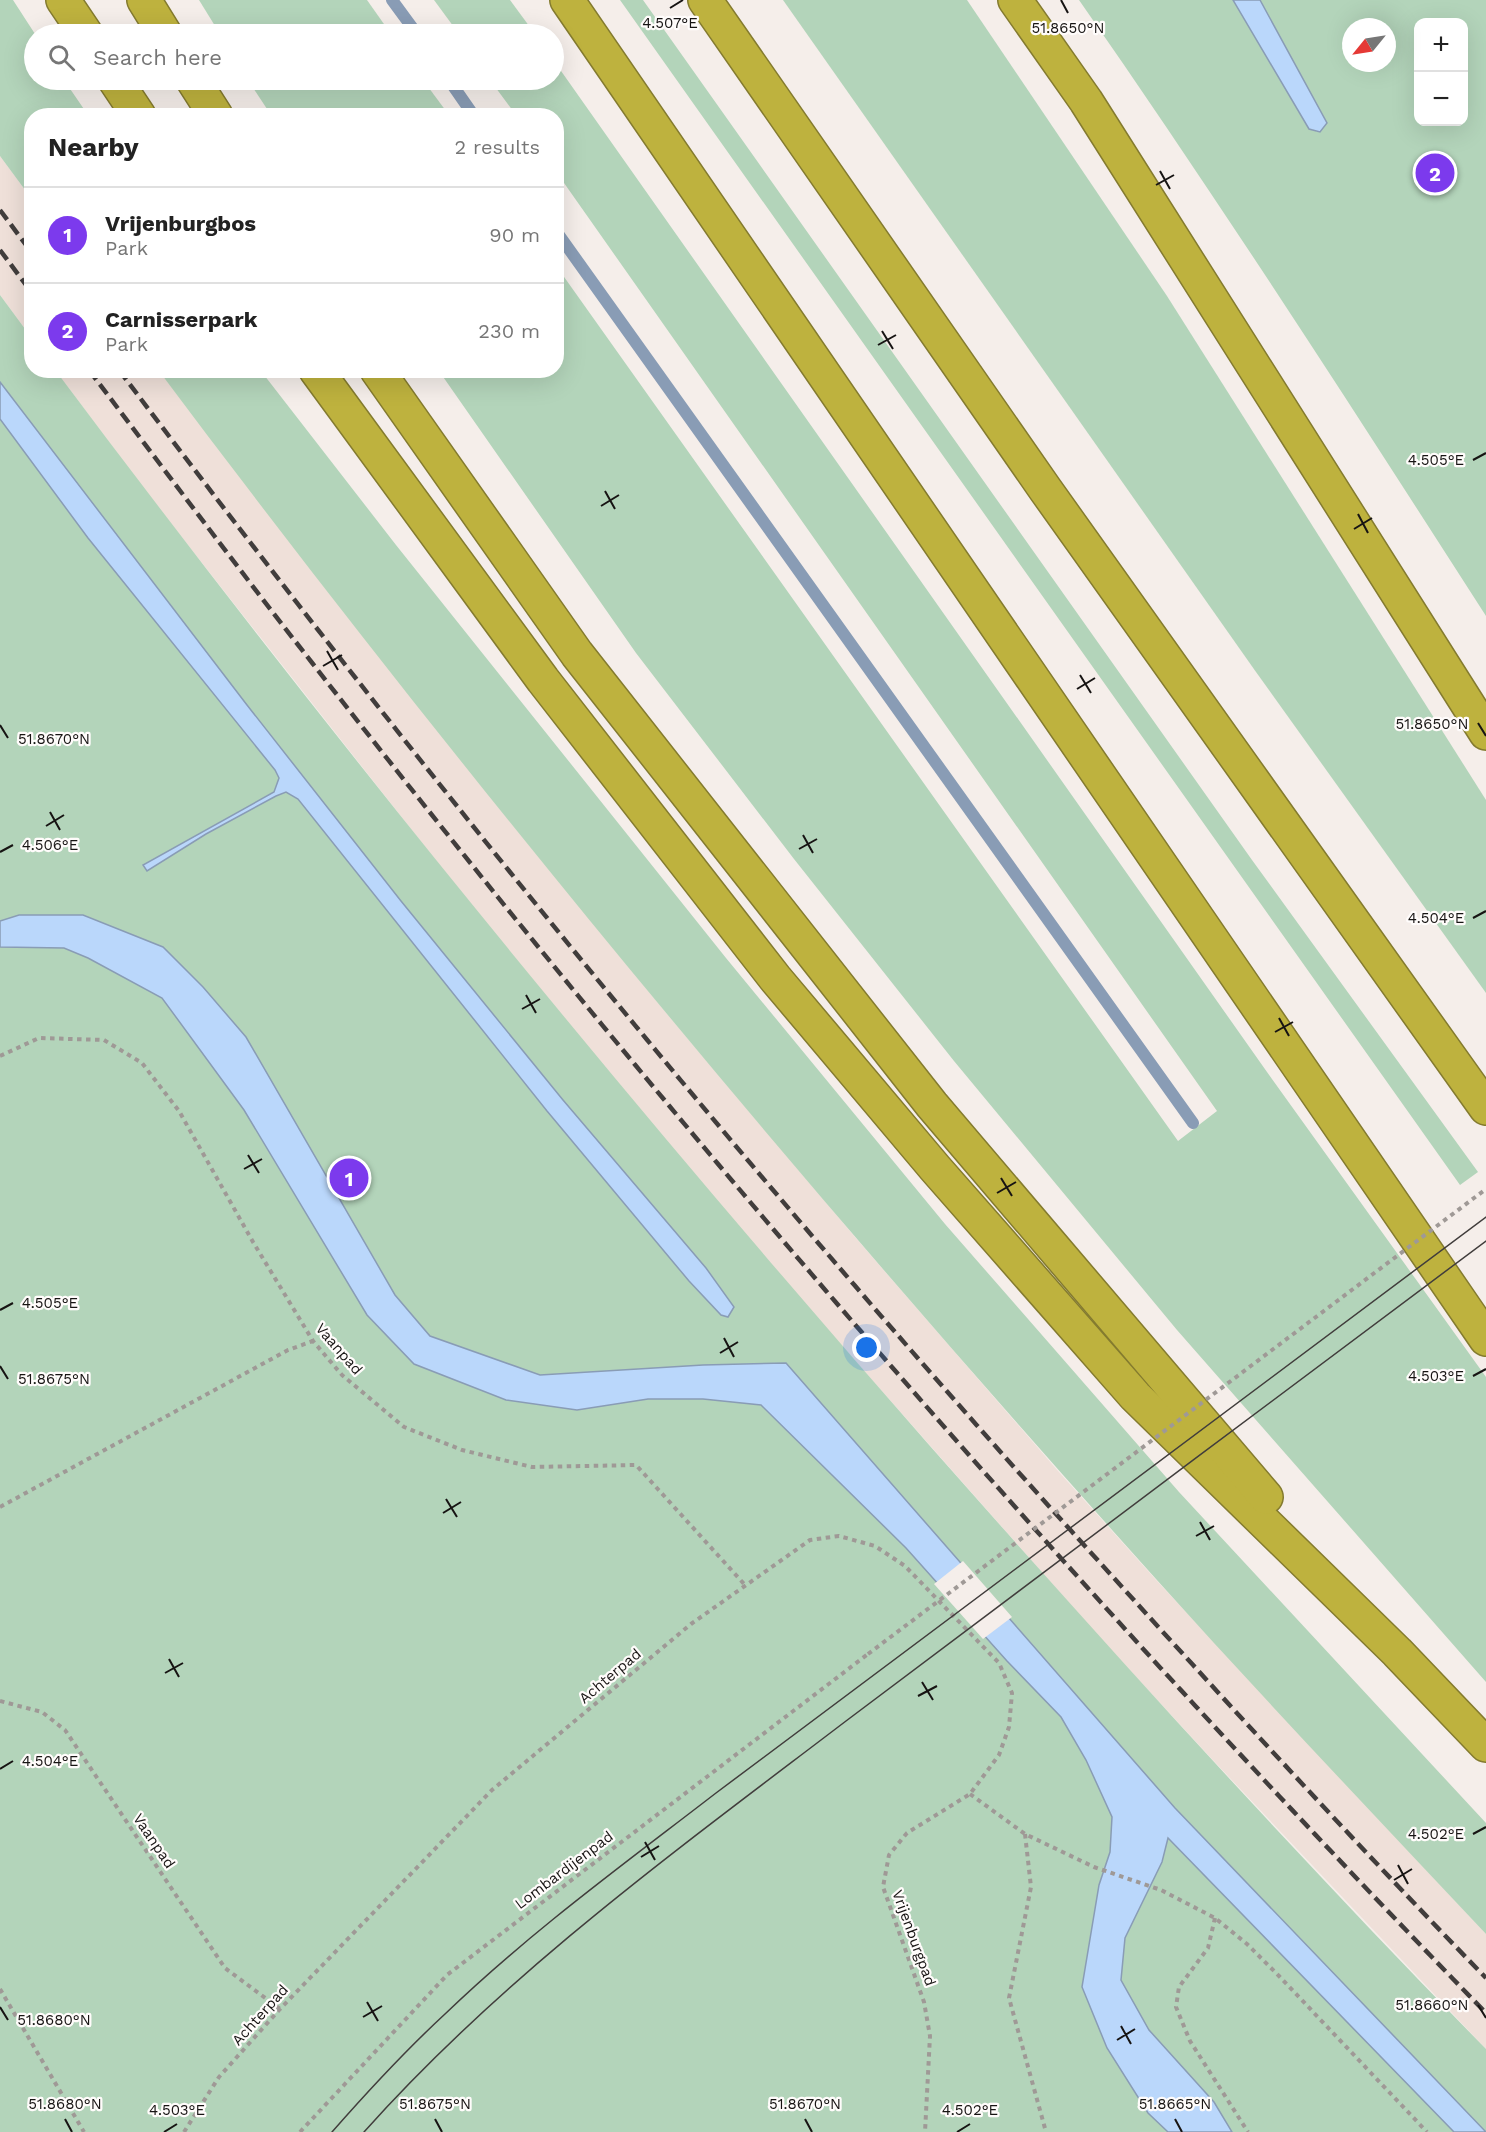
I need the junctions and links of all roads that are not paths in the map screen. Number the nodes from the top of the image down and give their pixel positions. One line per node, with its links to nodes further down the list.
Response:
1 (63, 0): 6 (highway)
2 (144, 0): 7 (highway)
3 (567, 0): 16 (highway)
4 (705, 0): 15 (highway)
5 (1015, 0): 14 (highway)
6 (79, 24)
7 (159, 24)
8 (122, 90): 10 (highway)
9 (199, 90): 11 (highway)
10 (134, 108)
11 (211, 108)
12 (322, 378): 17 (highway)
13 (383, 378): 17 (highway)
14 (1486, 734)
15 (1486, 1108)
16 (1486, 1339)
17 (1397, 1652): 18 (highway)
18 (1486, 1746)

